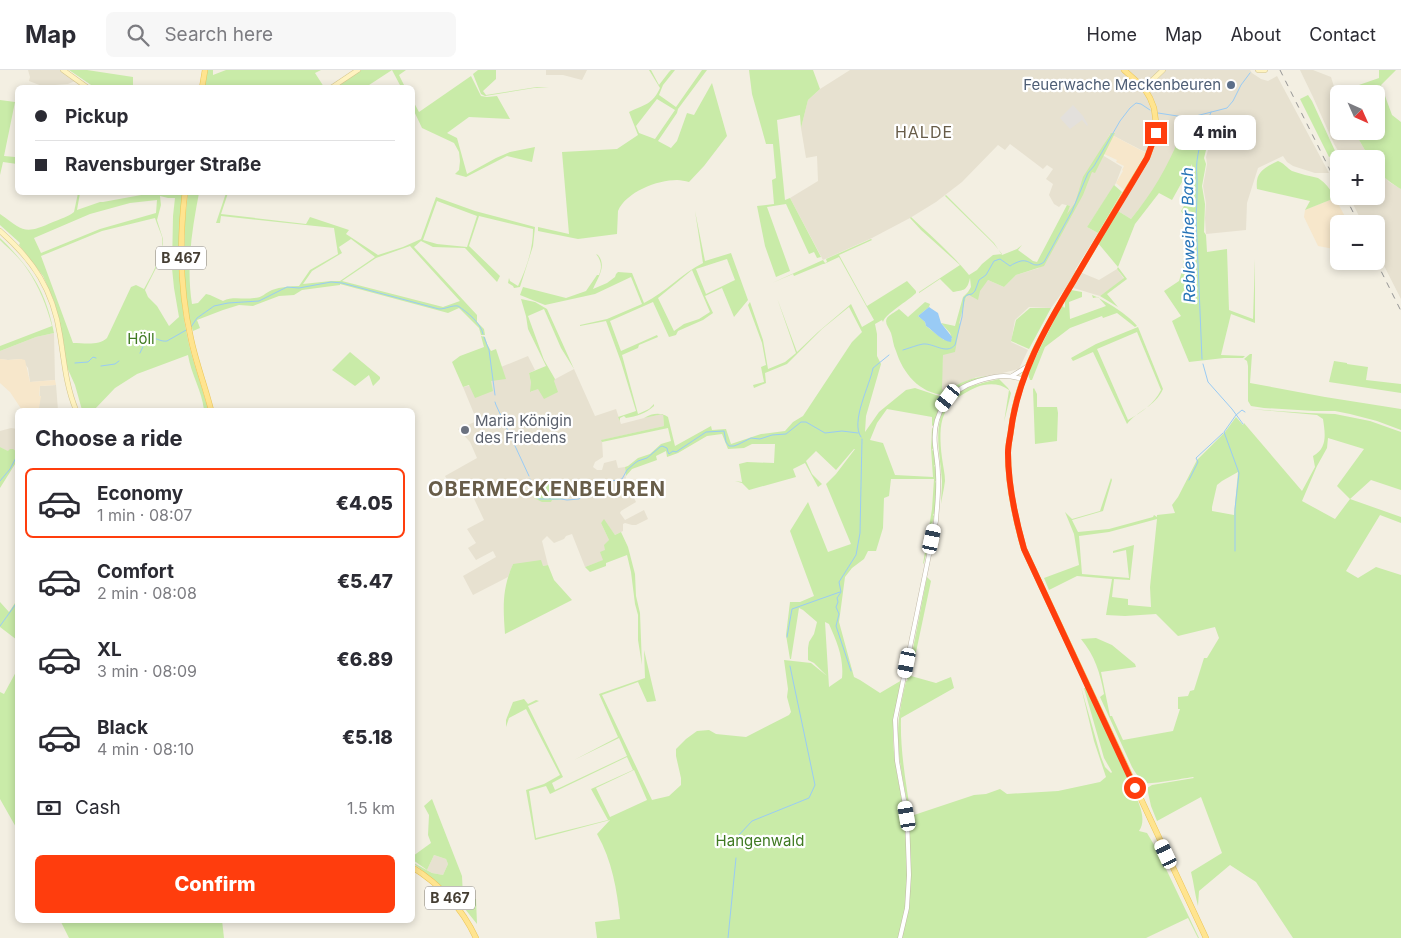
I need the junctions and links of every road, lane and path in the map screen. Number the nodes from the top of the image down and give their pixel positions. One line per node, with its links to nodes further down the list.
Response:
1 (63, 70): 8 (main road)
2 (204, 70): 9 (main road)
3 (358, 70): 10 (main road)
4 (1124, 70): 11 (main road)
5 (1162, 70): 11 (main road)
6 (1258, 70): 7 (main road)
7 (1266, 70)
8 (84, 85)
9 (202, 85)
10 (336, 85)
11 (1144, 88): 14 (main road)
12 (185, 195): 18 (main road, B 467)
13 (0, 231): 17 (main road)
14 (1028, 366): 15 (street); 16 (main road)
15 (1012, 376): 16 (street); 21 (street)
16 (1022, 379): 22 (main road)
17 (75, 408)
18 (210, 408)
19 (415, 869): 20 (main road, B 467)
20 (476, 938)
21 (900, 938)
22 (1206, 938)

